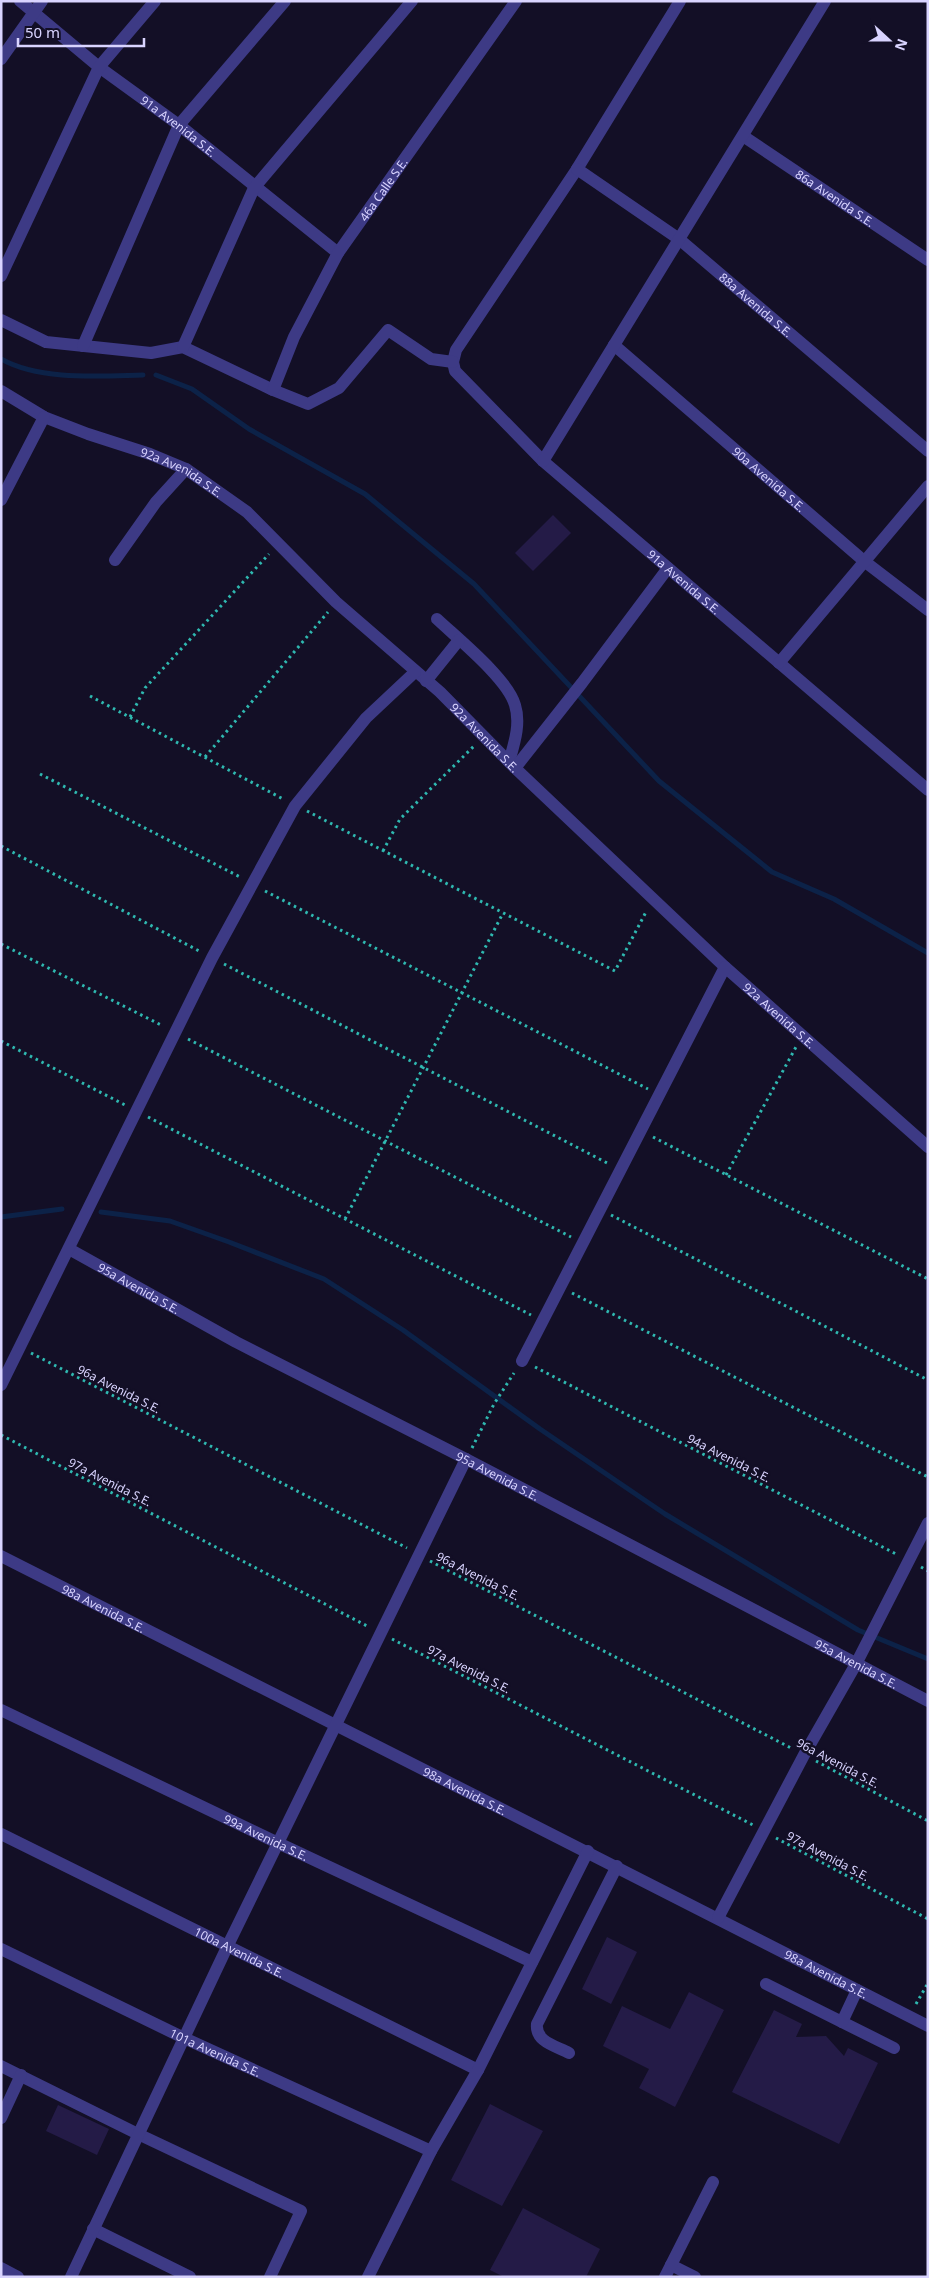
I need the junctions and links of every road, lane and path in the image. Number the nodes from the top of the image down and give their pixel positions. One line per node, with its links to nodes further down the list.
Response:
1 (20, 1): 9 (street, 91a Avenida S.E.)
2 (42, 1): 9 (street)
3 (155, 1): 11 (street)
4 (286, 1): 12 (street)
5 (412, 1): 15 (street)
6 (516, 1): 17 (street, 46a Calle S.E.)
7 (680, 1): 14 (street)
8 (825, 1): 13 (street)
9 (33, 12): 10 (street); 11 (street, 91a Avenida S.E.)
10 (1, 59)
11 (99, 66): 12 (street, 91a Avenida S.E.); 19 (street)
12 (179, 125): 15 (street, 91a Avenida S.E.); 22 (street)
13 (742, 136): 16 (street); 18 (street, 86a Avenida S.E.)
14 (577, 169): 16 (street, 88a Avenida S.E.); 24 (street)
15 (254, 188): 17 (street, 91a Avenida S.E.); 23 (street)
16 (679, 239): 21 (street); 28 (street, 88a Avenida S.E.)
17 (338, 254): 25 (street, 46a Calle S.E.)
18 (928, 260)
19 (1, 276)
20 (1, 320): 22 (street)
21 (614, 345): 29 (street); 35 (street, 90a Avenida S.E.)
22 (83, 346): 23 (street)
23 (184, 347): 25 (street)
24 (453, 362): 25 (street); 29 (street, 91a Avenida S.E.)
25 (273, 390)
26 (1, 391): 27 (street, 92a Avenida S.E.)
27 (44, 417): 30 (street, 92a Avenida S.E.); 32 (street)
28 (928, 451)
29 (543, 461): 36 (street, 91a Avenida S.E.)
30 (186, 469): 33 (street, 92a Avenida S.E.); 34 (street)
31 (928, 486): 35 (street)
32 (1, 500)
33 (278, 545): 37 (street, 92a Avenida S.E.); 45 (path)
34 (114, 560)
35 (864, 561): 38 (street, 90a Avenida S.E.); 41 (street)
36 (668, 568): 41 (street, 91a Avenida S.E.); 48 (street)
37 (336, 602): 42 (street, 92a Avenida S.E.); 47 (path)
38 (928, 610)
39 (438, 619): 40 (street)
40 (460, 640): 43 (street); 48 (street)
41 (779, 663): 50 (street, 91a Avenida S.E.)
42 (415, 672): 43 (street, 92a Avenida S.E.); 51 (street)
43 (426, 681): 46 (street, 92a Avenida S.E.)
44 (90, 696): 45 (path)
45 (130, 717): 47 (path)
46 (483, 736): 48 (street, 92a Avenida S.E.); 53 (path)
47 (205, 758): 51 (path)
48 (512, 765): 55 (street, 92a Avenida S.E.)
49 (40, 774): 54 (path)
50 (928, 790)
51 (295, 806): 53 (path); 54 (street)
52 (1, 846): 58 (path)
53 (383, 851): 56 (path)
54 (251, 883): 58 (street); 60 (path)
55 (653, 898): 56 (path); 59 (street, 92a Avenida S.E.)
56 (503, 913): 60 (path)
57 (1, 944): 61 (path)
58 (212, 958): 61 (street); 64 (path)
59 (725, 967): 62 (street, 92a Avenida S.E.); 65 (street)
60 (462, 993): 64 (path); 65 (path)
61 (176, 1032): 66 (street); 68 (path)
62 (802, 1036): 69 (street, 92a Avenida S.E.); 71 (path)
63 (1, 1041): 66 (path)
64 (424, 1067): 68 (path); 70 (path)
65 (659, 1095): 67 (street)
66 (137, 1112): 73 (path); 75 (street)
67 (641, 1130): 70 (street); 71 (path)
68 (386, 1141): 73 (path); 74 (path)
69 (928, 1147)
70 (621, 1170): 72 (street)
71 (726, 1175): 76 (path)
72 (600, 1210): 74 (street); 81 (path)
73 (345, 1220): 78 (path)
74 (583, 1243): 77 (street)
75 (69, 1250): 79 (street); 84 (street, 95a Avenida S.E.)
76 (928, 1279)
77 (560, 1286): 78 (street); 85 (path)
78 (542, 1321): 80 (street)
79 (20, 1348): 82 (street); 87 (path, 96a Avenida S.E.)
80 (522, 1361): 84 (path); 89 (path, 94a Avenida S.E.)
81 (928, 1380)
82 (1, 1385)
83 (1, 1435): 91 (path, 97a Avenida S.E.)
84 (466, 1459): 87 (street); 92 (street, 95a Avenida S.E.)
85 (928, 1476)
86 (928, 1523): 89 (street)
87 (419, 1555): 91 (street); 96 (path, 96a Avenida S.E.)
88 (1, 1556): 95 (street, 98a Avenida S.E.)
89 (908, 1561): 90 (path, 94a Avenida S.E.); 92 (street)
90 (928, 1571)
91 (381, 1633): 95 (street); 98 (path, 97a Avenida S.E.)
92 (856, 1664): 93 (street, 95a Avenida S.E.); 96 (street)
93 (928, 1701)
94 (1, 1710): 100 (street, 99a Avenida S.E.)
95 (335, 1727): 100 (street); 101 (street, 98a Avenida S.E.)
96 (804, 1755): 97 (path, 96a Avenida S.E.); 98 (street)
97 (928, 1821)
98 (764, 1831): 103 (street); 104 (path, 97a Avenida S.E.)
99 (1, 1834): 105 (street, 100a Avenida S.E.)
100 (278, 1843): 105 (street); 107 (street, 99a Avenida S.E.)
101 (588, 1851): 102 (street, 98a Avenida S.E.); 107 (street)
102 (617, 1866): 103 (street, 98a Avenida S.E.); 116 (street)
103 (718, 1918): 110 (street, 98a Avenida S.E.)
104 (928, 1919)
105 (228, 1945): 114 (street); 118 (street, 100a Avenida S.E.)
106 (1, 1949): 114 (street, 101a Avenida S.E.)
107 (532, 1962): 118 (street)
108 (928, 1983): 111 (path)
109 (766, 1984): 112 (street)
110 (857, 1990): 111 (street, 98a Avenida S.E.); 112 (street)
111 (910, 2017): 113 (street, 98a Avenida S.E.)
112 (842, 2022): 115 (street)
113 (928, 2026)
114 (184, 2038): 121 (street); 122 (street, 101a Avenida S.E.)
115 (894, 2048)
116 (570, 2053)
117 (1, 2066): 119 (street)
118 (478, 2070): 122 (street)
119 (21, 2075): 120 (street); 121 (street)
120 (1, 2118)
121 (138, 2134): 124 (street); 130 (street)
122 (431, 2151): 131 (street)
123 (713, 2182): 125 (street)
124 (94, 2229): 128 (street); 129 (street)
125 (671, 2264): 132 (street); 133 (street)
126 (1, 2268): 127 (street)
127 (18, 2277)
128 (71, 2277)
129 (190, 2277)
130 (270, 2277)
131 (368, 2277)
132 (665, 2277)
133 (695, 2277)

